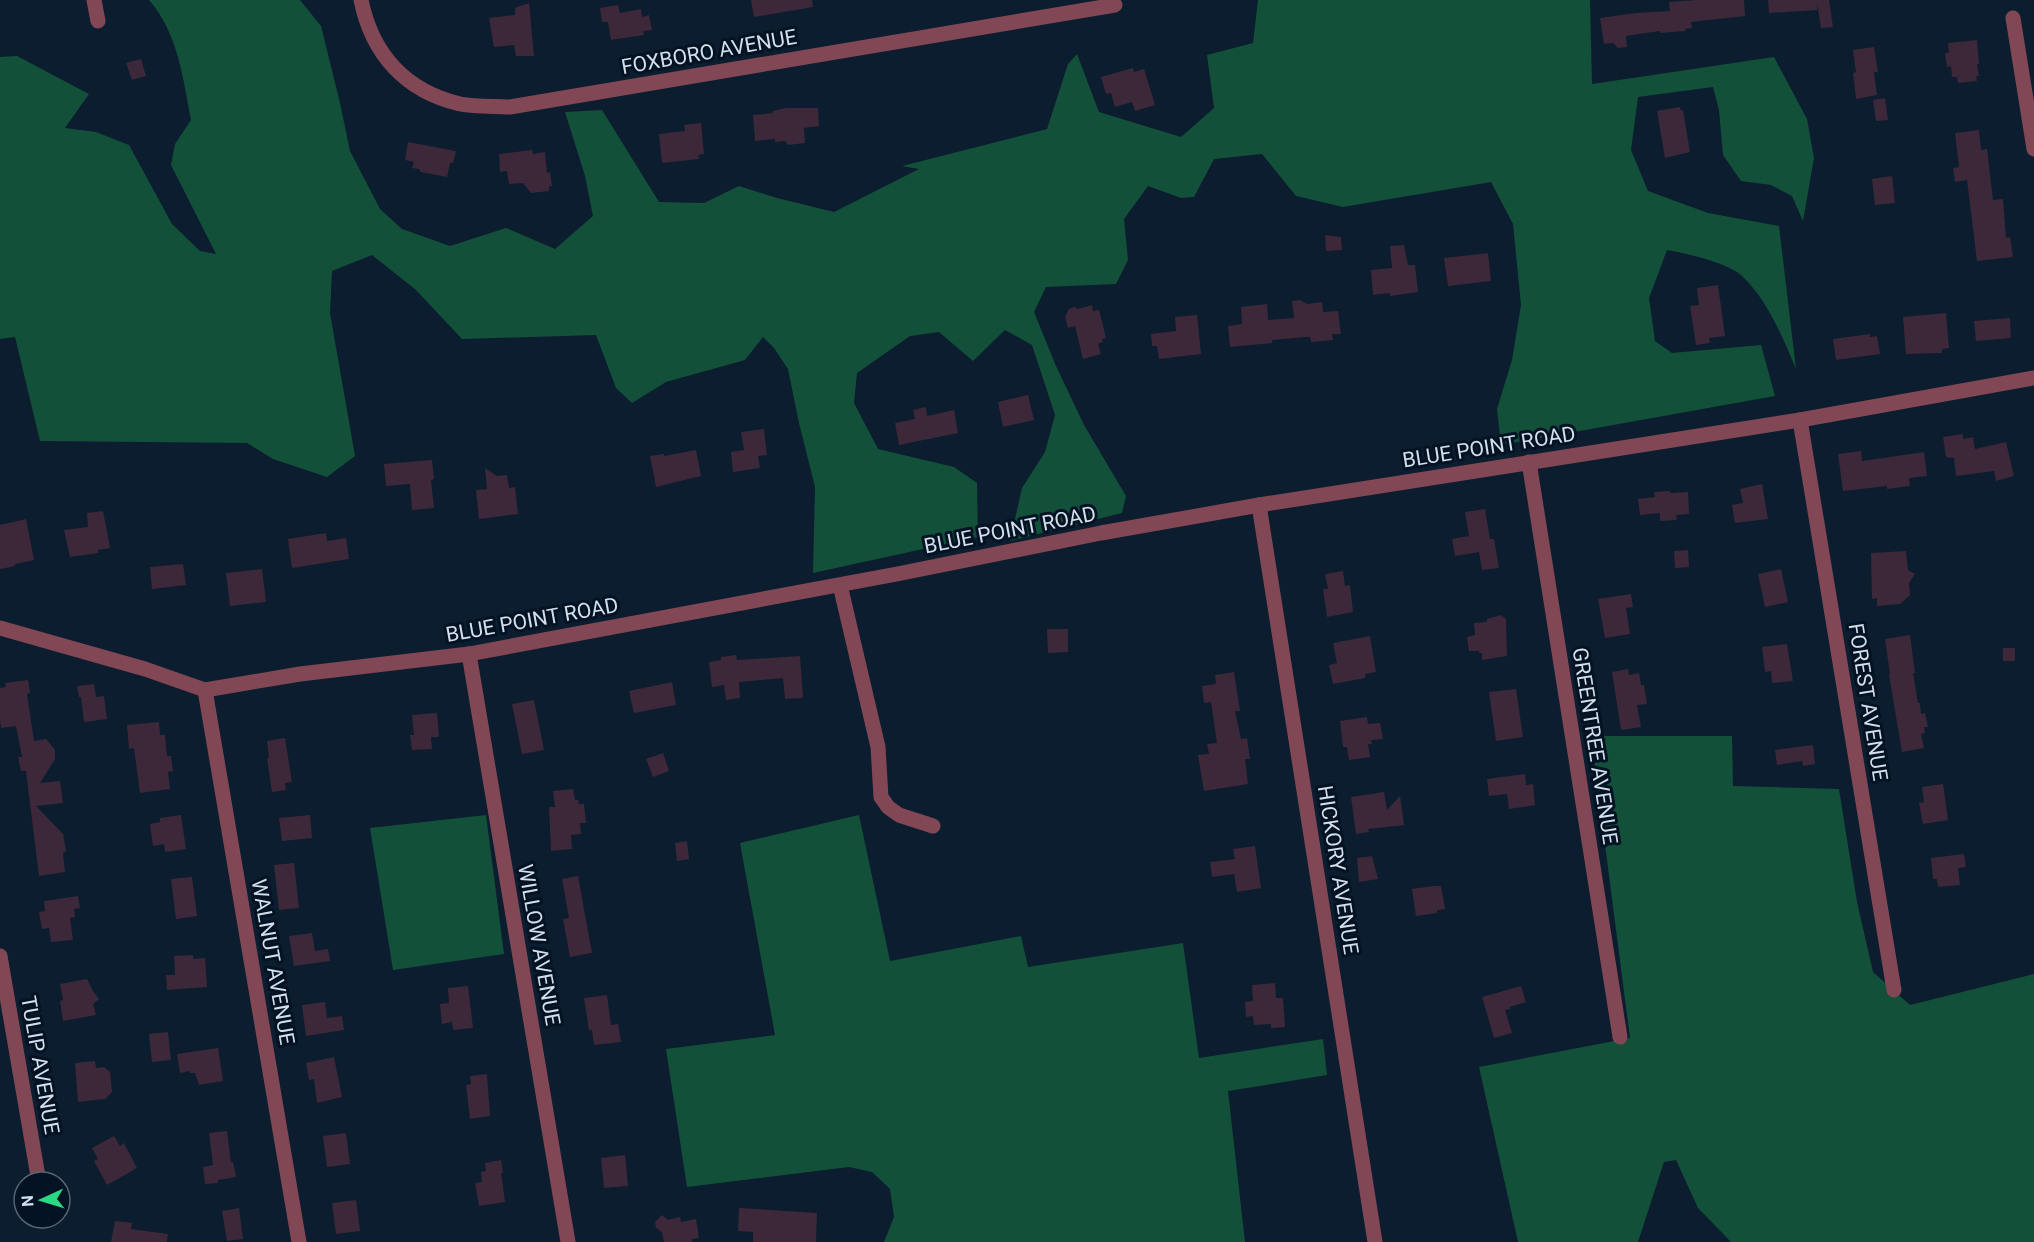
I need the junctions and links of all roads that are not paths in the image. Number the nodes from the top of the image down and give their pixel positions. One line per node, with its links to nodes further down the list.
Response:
1 (94, 0): 5 (street)
2 (361, 0): 3 (street, FOXBORO AVENUE)
3 (1115, 5)
4 (2013, 18): 6 (street)
5 (98, 21)
6 (2033, 139)
7 (2034, 378): 8 (street, BLUE POINT ROAD)
8 (1800, 420): 9 (street, BLUE POINT ROAD); 17 (street, FOREST AVENUE)
9 (1529, 462): 10 (street, BLUE POINT ROAD); 18 (street, GREENTREE AVENUE)
10 (1259, 505): 11 (street, BLUE POINT ROAD); 22 (street, HICKORY AVENUE)
11 (840, 585): 13 (street, BLUE POINT ROAD); 15 (street)
12 (0, 628): 14 (street, BLUE POINT ROAD)
13 (469, 654): 14 (street, BLUE POINT ROAD); 21 (street, WILLOW AVENUE)
14 (206, 690): 20 (street, WALNUT AVENUE)
15 (933, 826)
16 (0, 956): 19 (street, TULIP AVENUE)
17 (1894, 990)
18 (1620, 1036)
19 (37, 1170)
20 (299, 1242)
21 (568, 1242)
22 (1375, 1242)

